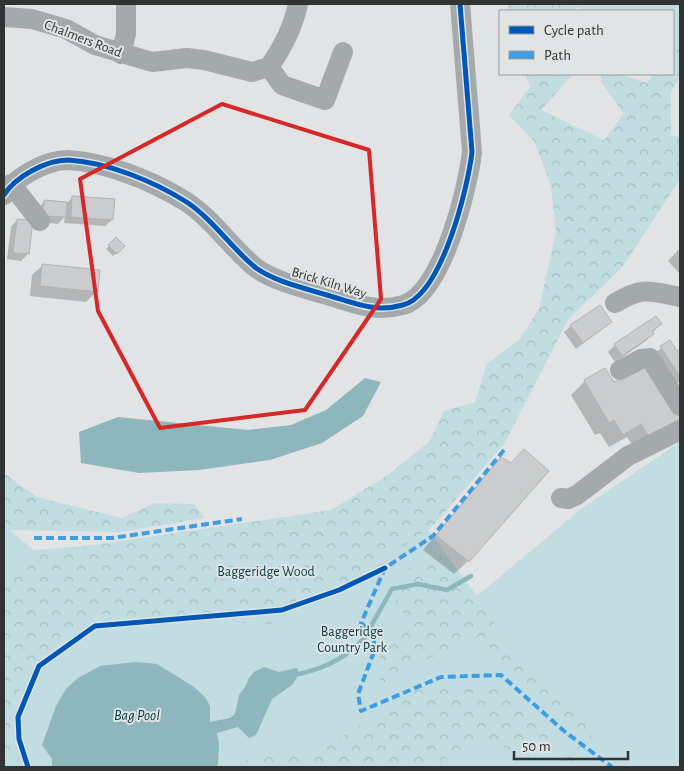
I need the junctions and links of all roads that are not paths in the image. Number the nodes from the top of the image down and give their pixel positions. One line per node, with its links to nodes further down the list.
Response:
1 (126, 4): 6 (street)
2 (298, 4): 7 (street)
3 (460, 4): 8 (street, Brick Kiln Way)
4 (4, 18): 6 (street, Chalmers Road)
5 (343, 52): 7 (street)
6 (121, 54): 7 (street, Chalmers Road)
7 (270, 67)
8 (7, 189): 9 (street)
9 (40, 221)
10 (680, 297): 11 (street)
11 (615, 303)
12 (620, 370): 13 (street)
13 (680, 406)
14 (680, 430): 15 (street)
15 (561, 498)

